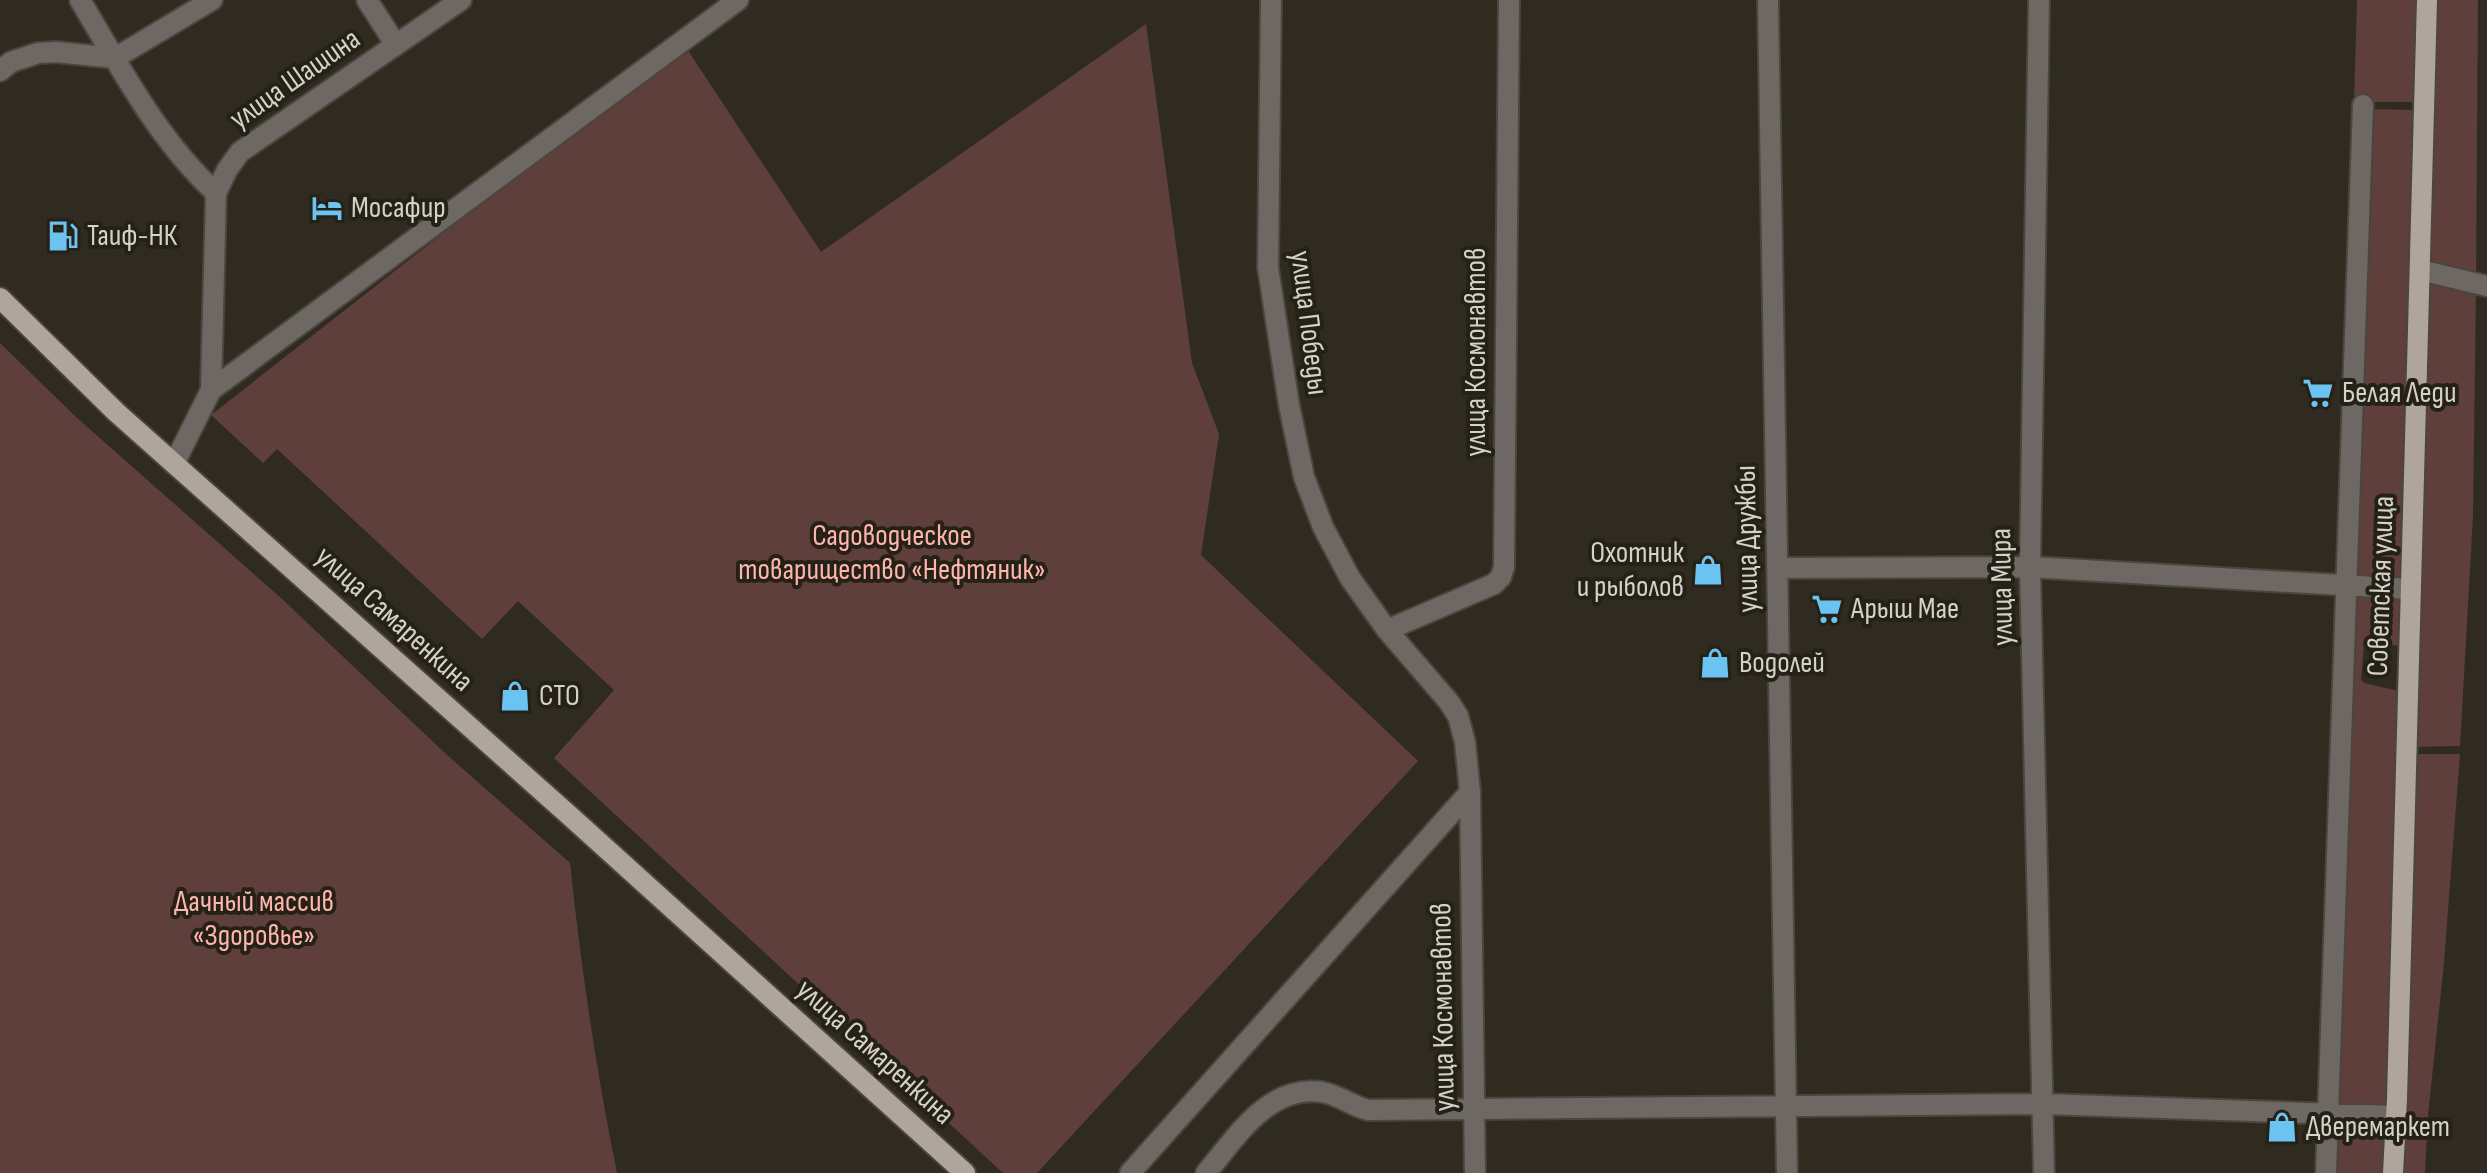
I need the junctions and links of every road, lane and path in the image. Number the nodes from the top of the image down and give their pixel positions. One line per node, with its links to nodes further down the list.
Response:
1 (80, 0): 12 (street)
2 (212, 0): 12 (street)
3 (367, 0): 11 (street)
4 (461, 0): 11 (street, улица Шашина)
5 (738, 0): 19 (street)
6 (1271, 0): 25 (street, улица Победы)
7 (1509, 0): 25 (street, улица Космонавтов)
8 (1768, 0): 22 (street, улица Дружбы)
9 (2039, 0): 21 (street, улица Мира)
10 (2427, 0): 16 (main road, Советская улица)
11 (396, 45): 15 (street, улица Шашина)
12 (115, 58): 13 (street); 15 (street)
13 (0, 71)
14 (2363, 105): 23 (street)
15 (216, 193): 19 (street, улица Шашина)
16 (2420, 270): 17 (street); 24 (main road, Советская улица)
17 (2487, 286)
18 (0, 298): 20 (main road, улица Самаренкина)
19 (211, 390): 20 (street)
20 (174, 464): 32 (main road, улица Самаренкина)
21 (2030, 567): 22 (street); 23 (street); 27 (street, улица Мира)
22 (1777, 568): 28 (street, улица Дружбы)
23 (2345, 585): 24 (street); 30 (street)
24 (2411, 589): 31 (main road, Советская улица)
25 (1387, 630): 26 (street, улица Победы)
26 (1470, 792): 29 (street, улица Космонавтов); 33 (street)
27 (2044, 1104): 28 (street); 30 (street); 37 (street, улица Мира)
28 (1786, 1106): 29 (street); 36 (street, улица Дружбы)
29 (1474, 1108): 34 (street); 35 (street, улица Космонавтов)
30 (2328, 1113): 31 (street); 38 (street)
31 (2395, 1116): 39 (main road, Советская улица)
32 (965, 1173)
33 (1130, 1173)
34 (1206, 1173)
35 (1475, 1173)
36 (1787, 1173)
37 (2044, 1173)
38 (2326, 1173)
39 (2393, 1173)

